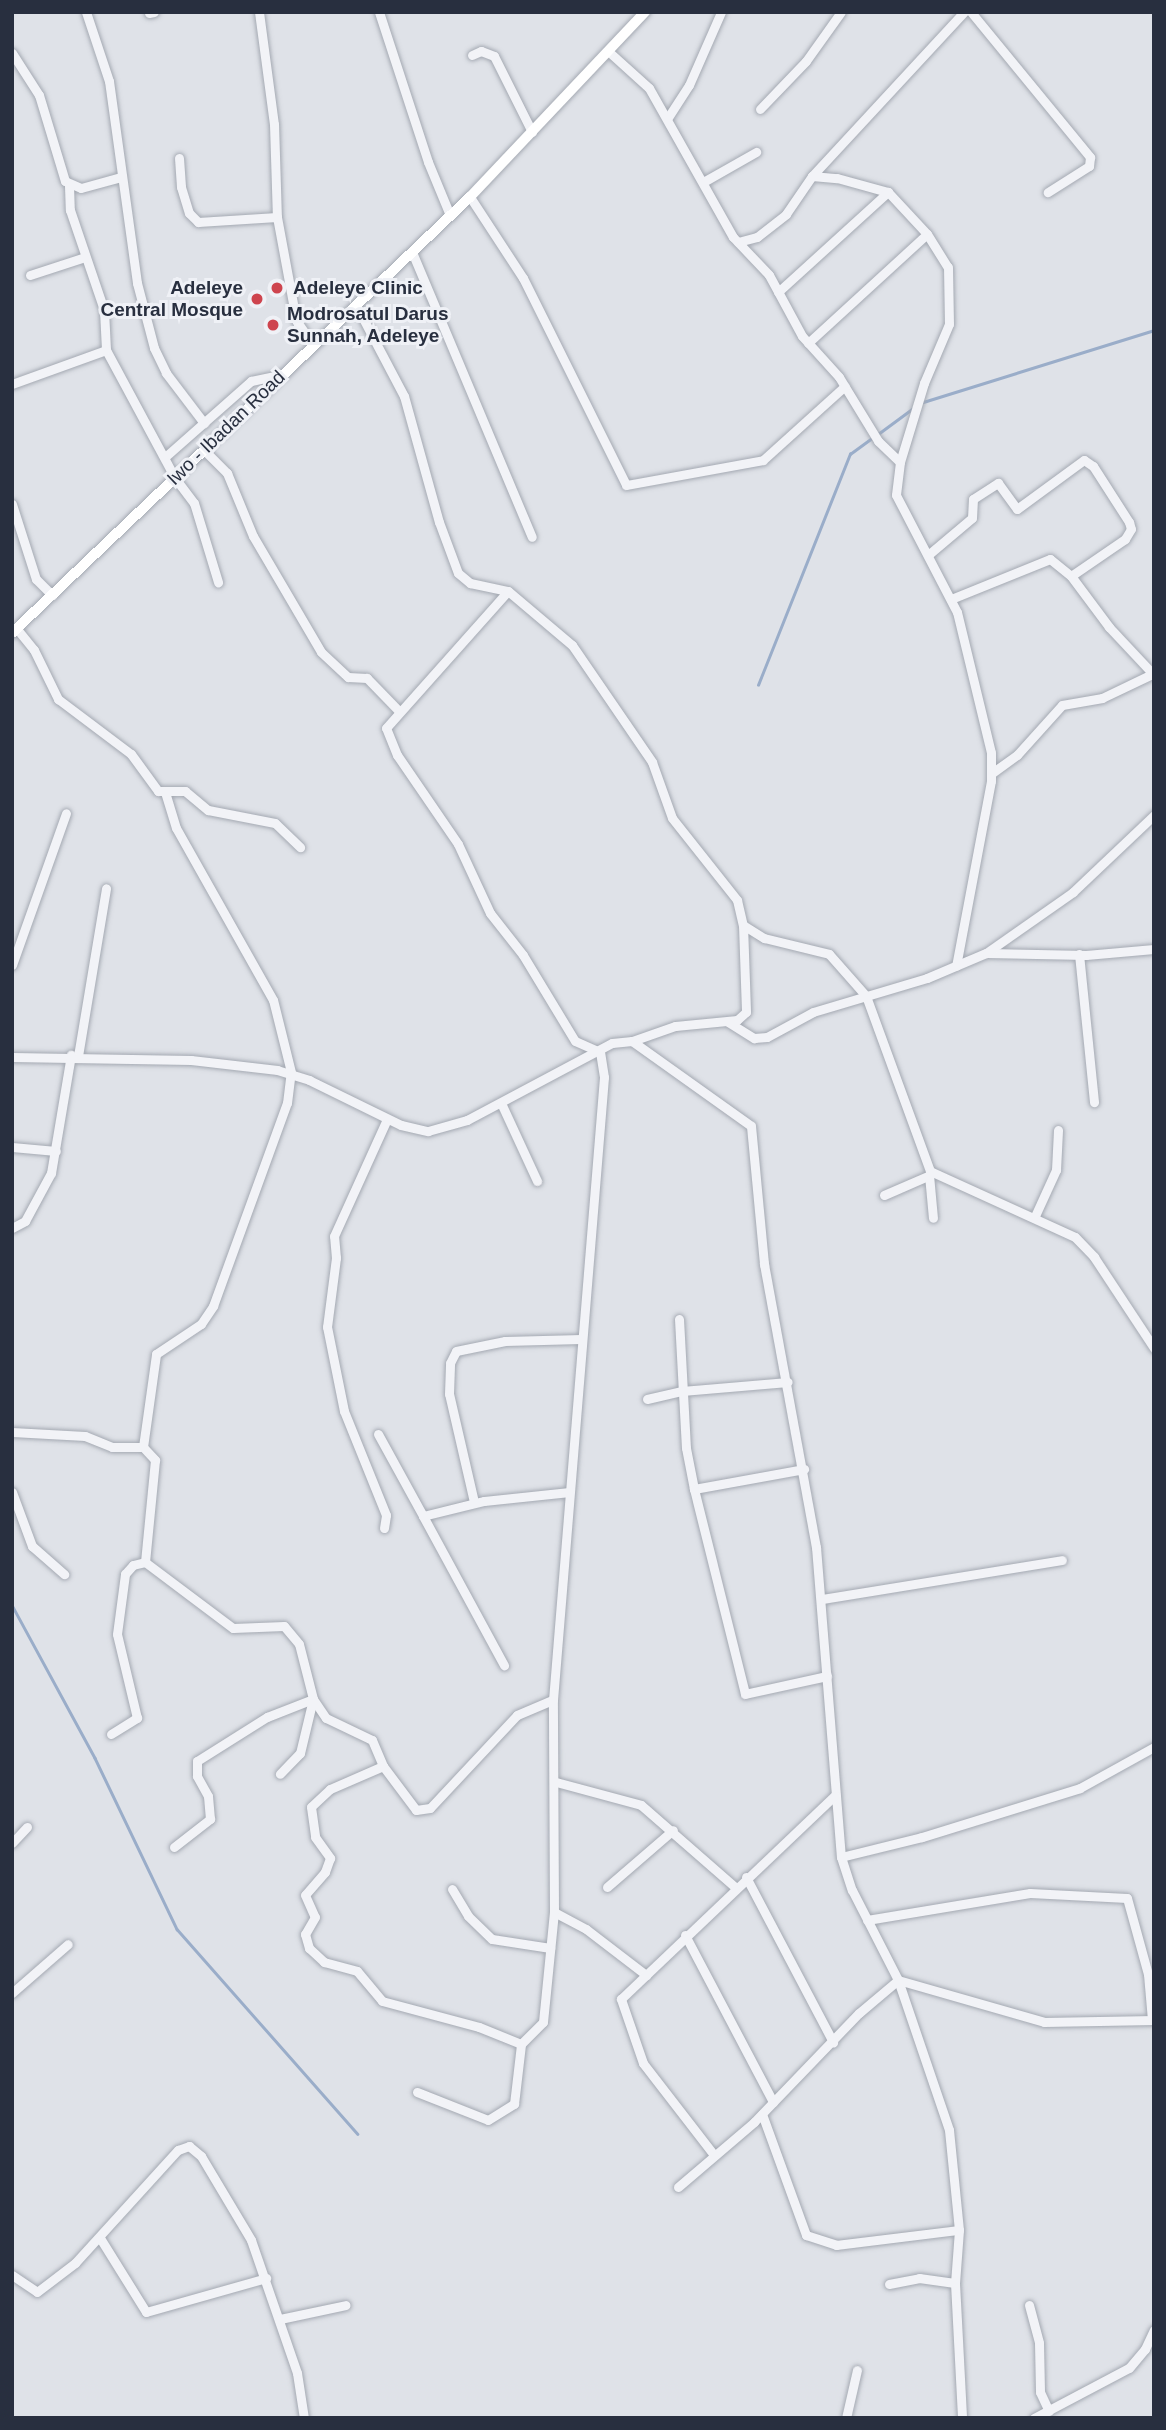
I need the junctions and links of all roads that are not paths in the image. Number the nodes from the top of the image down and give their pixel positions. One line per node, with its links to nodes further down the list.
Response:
1 (86, 12): 18 (street)
2 (259, 12): 25 (street)
3 (379, 12): 24 (street)
4 (721, 12): 13 (street)
5 (841, 12): 12 (street)
6 (964, 12): 17 (street)
7 (971, 12): 22 (street)
8 (644, 13): 9 (main road, Iwo - Ibadan Road)
9 (608, 51): 13 (street); 14 (main road, Iwo - Ibadan Road)
10 (12, 53): 20 (street)
11 (472, 55): 14 (street)
12 (760, 109)
13 (667, 119): 19 (street)
14 (532, 132): 23 (main road, Iwo - Ibadan Road)
15 (756, 152): 19 (street)
16 (179, 158): 25 (street)
17 (811, 176): 21 (street); 27 (street)
18 (121, 177): 20 (street); 39 (street)
19 (705, 181): 27 (street)
20 (69, 186): 29 (street)
21 (888, 192): 26 (street); 31 (street)
22 (1048, 192)
23 (470, 197): 24 (main road, Iwo - Ibadan Road); 38 (street)
24 (450, 215): 28 (main road, Iwo - Ibadan Road)
25 (277, 217): 34 (street)
26 (927, 234): 33 (street); 42 (street)
27 (738, 242): 31 (street)
28 (412, 252): 32 (main road, Iwo - Ibadan Road); 45 (street)
29 (85, 257): 30 (street); 35 (street)
30 (30, 275)
31 (778, 292): 33 (street)
32 (357, 307): 34 (main road, Iwo - Ibadan Road); 49 (street)
33 (808, 343): 38 (street)
34 (313, 345): 36 (main road, Iwo - Ibadan Road)
35 (106, 350): 37 (street); 41 (street)
36 (283, 374): 39 (street); 40 (main road, Iwo - Ibadan Road)
37 (12, 384)
38 (845, 386): 42 (street)
39 (204, 423): 41 (street)
40 (204, 450): 43 (main road, Iwo - Ibadan Road); 54 (street)
41 (166, 457): 43 (street)
42 (900, 462): 46 (street)
43 (175, 478): 48 (street); 50 (main road, Iwo - Ibadan Road)
44 (12, 504): 50 (street)
45 (532, 537)
46 (928, 555): 47 (street); 51 (street)
47 (1071, 576): 51 (street); 53 (street)
48 (218, 583)
49 (508, 591): 54 (street); 61 (street)
50 (52, 595): 52 (main road, Iwo - Ibadan Road)
51 (951, 599): 55 (street)
52 (14, 631): 56 (street)
53 (1152, 674): 55 (street)
54 (399, 711): 70 (street)
55 (992, 772): 66 (street)
56 (164, 792): 59 (street); 73 (street)
57 (66, 813): 65 (street)
58 (1153, 816): 63 (street)
59 (300, 847)
60 (106, 888): 71 (street)
61 (743, 925): 67 (street); 68 (street)
62 (1154, 948): 64 (street)
63 (986, 954): 64 (street); 66 (street)
64 (1079, 954): 74 (street)
65 (12, 965)
66 (956, 965): 67 (street)
67 (866, 996): 68 (street); 80 (street)
68 (728, 1022): 69 (street)
69 (632, 1041): 70 (street); 90 (street)
70 (600, 1052): 75 (street); 88 (street)
71 (74, 1055): 72 (street); 73 (street); 79 (street)
72 (12, 1057)
73 (291, 1072): 76 (street); 95 (street)
74 (1094, 1101)
75 (500, 1103): 76 (street); 81 (street)
76 (387, 1119): 102 (street)
77 (1058, 1130): 83 (street)
78 (12, 1147): 79 (street)
79 (56, 1151): 85 (street)
80 (929, 1174): 82 (street); 83 (street); 84 (street)
81 (537, 1181)
82 (884, 1195)
83 (1035, 1216): 87 (street)
84 (933, 1218)
85 (12, 1228)
86 (679, 1319): 91 (street)
87 (1150, 1330): 89 (street)
88 (581, 1339): 99 (street); 100 (street)
89 (1154, 1348)
90 (788, 1382): 91 (street); 96 (street)
91 (682, 1391): 92 (street); 97 (street)
92 (647, 1399)
93 (12, 1432): 95 (street)
94 (378, 1434): 101 (street)
95 (143, 1447): 104 (street)
96 (804, 1469): 97 (street); 106 (street)
97 (694, 1489): 108 (street)
98 (12, 1492): 105 (street)
99 (570, 1492): 100 (street); 110 (street)
100 (474, 1502): 101 (street)
101 (423, 1516): 107 (street)
102 (384, 1528)
103 (1062, 1560): 106 (street)
104 (145, 1562): 109 (street); 111 (street)
105 (64, 1574)
106 (822, 1599): 108 (street)
107 (504, 1665)
108 (827, 1676): 116 (street)
109 (313, 1699): 113 (street); 114 (street); 120 (street)
110 (553, 1700): 113 (street); 115 (street)
111 (111, 1734)
112 (1154, 1747): 121 (street)
113 (383, 1766): 136 (street)
114 (280, 1774)
115 (556, 1782): 118 (street); 126 (street)
116 (835, 1796): 121 (street); 122 (street)
117 (27, 1827): 119 (street)
118 (673, 1830): 123 (street); 124 (street)
119 (12, 1843)
120 (174, 1847)
121 (841, 1857): 127 (street)
122 (746, 1877): 124 (street); 135 (street)
123 (607, 1887)
124 (736, 1888): 128 (street)
125 (452, 1889): 130 (street)
126 (554, 1912): 130 (street); 131 (street)
127 (867, 1920): 132 (street); 134 (street)
128 (685, 1935): 131 (street); 138 (street)
129 (68, 1944): 133 (street)
130 (550, 1948): 136 (street)
131 (646, 1975): 140 (street)
132 (898, 1980): 134 (street); 135 (street); 142 (street)
133 (12, 1993)
134 (1153, 2020)
135 (833, 2042): 138 (street)
136 (521, 2044): 137 (street)
137 (417, 2092)
138 (773, 2102): 139 (street)
139 (762, 2114): 140 (street); 142 (street)
140 (714, 2155): 141 (street)
141 (678, 2187)
142 (959, 2230): 146 (street)
143 (100, 2238): 144 (street); 144 (street); 145 (street)
144 (266, 2278): 150 (street)
145 (14, 2279)
146 (955, 2283): 147 (street); 156 (street)
147 (889, 2284)
148 (346, 2305): 150 (street)
149 (1029, 2305): 153 (street)
150 (280, 2319): 154 (street)
151 (1154, 2330): 153 (street)
152 (857, 2370): 155 (street)
153 (1049, 2411): 157 (street)
154 (304, 2418)
155 (846, 2418)
156 (961, 2418)
157 (1034, 2418)

